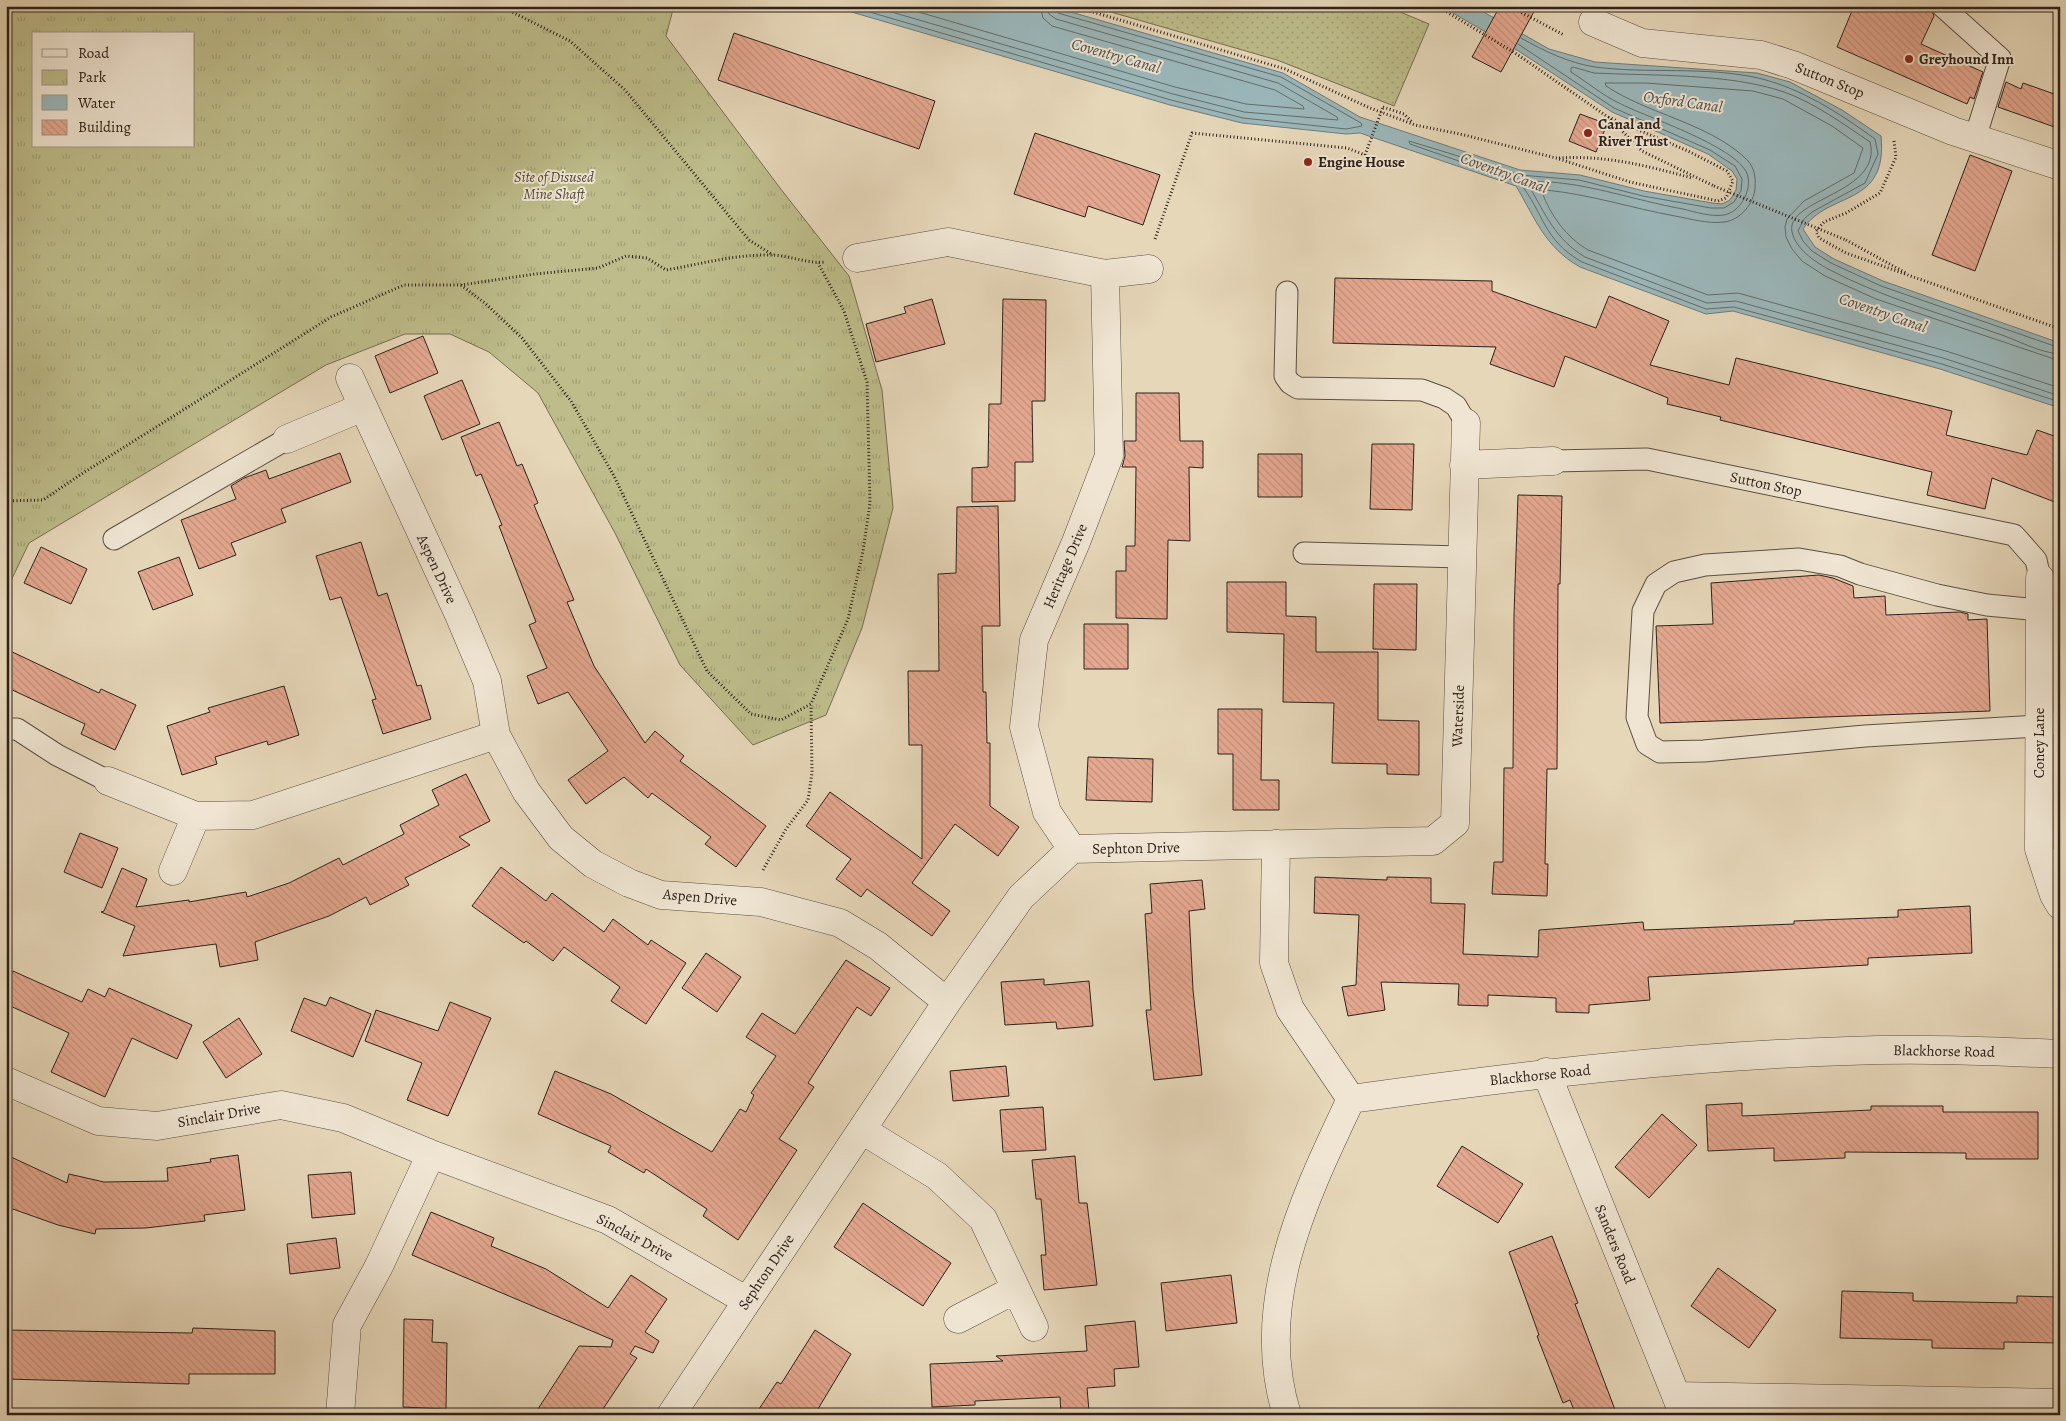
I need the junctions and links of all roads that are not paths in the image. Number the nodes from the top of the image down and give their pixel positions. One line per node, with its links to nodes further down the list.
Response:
1 (1942, 6): 3 (lane)
2 (1593, 22): 3 (street, Sutton Stop)
3 (1975, 138): 4 (street, Sutton Stop)
4 (2060, 166)
5 (857, 258): 7 (street)
6 (1149, 269): 7 (street)
7 (1105, 274): 26 (street, Heritage Drive)
8 (1287, 292): 11 (lane)
9 (350, 378): 10 (street, Aspen Drive)
10 (362, 407): 12 (street); 22 (street, Aspen Drive)
11 (1466, 423): 14 (street, Waterside)
12 (287, 439): 15 (lane)
13 (1553, 461): 14 (street, Sutton Stop); 18 (lane, Sutton Stop)
14 (1464, 465): 17 (street, Waterside)
15 (114, 539)
16 (1304, 553): 17 (lane)
17 (1462, 557): 25 (street, Waterside)
18 (2040, 578): 19 (street, Coney Lane)
19 (2039, 610): 20 (street, Coney Lane); 20 (lane)
20 (2050, 724): 28 (street, Coney Lane)
21 (6, 729): 23 (lane)
22 (496, 735): 24 (street); 29 (street, Aspen Drive)
23 (108, 781): 24 (street)
24 (196, 816): 27 (street)
25 (1276, 844): 26 (street, Sephton Drive); 33 (street)
26 (1072, 849): 29 (street, Sephton Drive)
27 (173, 871)
28 (2060, 905)
29 (947, 1002): 34 (street, Sephton Drive)
30 (2060, 1054): 31 (street, Blackhorse Road)
31 (1546, 1072): 33 (street, Blackhorse Road); 41 (street, Sanders Road)
32 (6, 1081): 35 (street, Sinclair Drive)
33 (1352, 1099): 44 (street)
34 (862, 1130): 36 (street); 37 (street, Sephton Drive)
35 (432, 1154): 37 (street, Sinclair Drive); 42 (street)
36 (1016, 1288): 38 (street); 39 (street)
37 (748, 1301): 43 (street, Sephton Drive)
38 (958, 1319)
39 (1034, 1327)
40 (2060, 1403): 41 (street)
41 (1680, 1406)
42 (340, 1415)
43 (671, 1415)
44 (1287, 1415)

